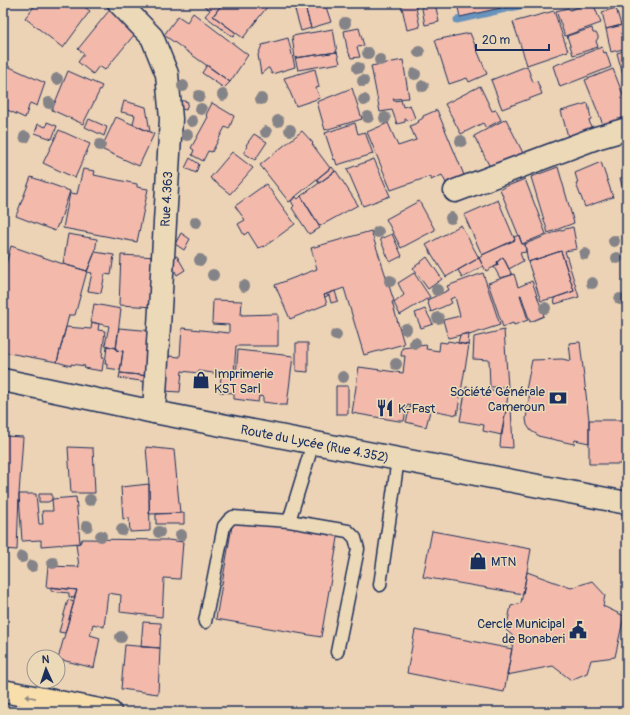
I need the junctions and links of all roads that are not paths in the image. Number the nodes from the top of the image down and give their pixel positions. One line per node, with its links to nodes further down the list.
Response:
1 (119, 3): 5 (main road, Rue 4.363)
2 (627, 129): 3 (main road)
3 (455, 191)
4 (3, 380): 5 (main road, Route du Lycée (Rue 4.352))
5 (154, 412): 6 (main road, Route du Lycée (Rue 4.352))
6 (313, 443): 7 (main road, Route du Lycée (Rue 4.352)); 9 (lane)
7 (398, 459): 8 (main road, Route du Lycée (Rue 4.352)); 10 (lane)
8 (627, 503)
9 (289, 521): 11 (lane); 12 (lane)
10 (380, 585)
11 (205, 622)
12 (337, 652)
13 (3, 691): 14 (highway, one-way to 13)
14 (110, 712)

